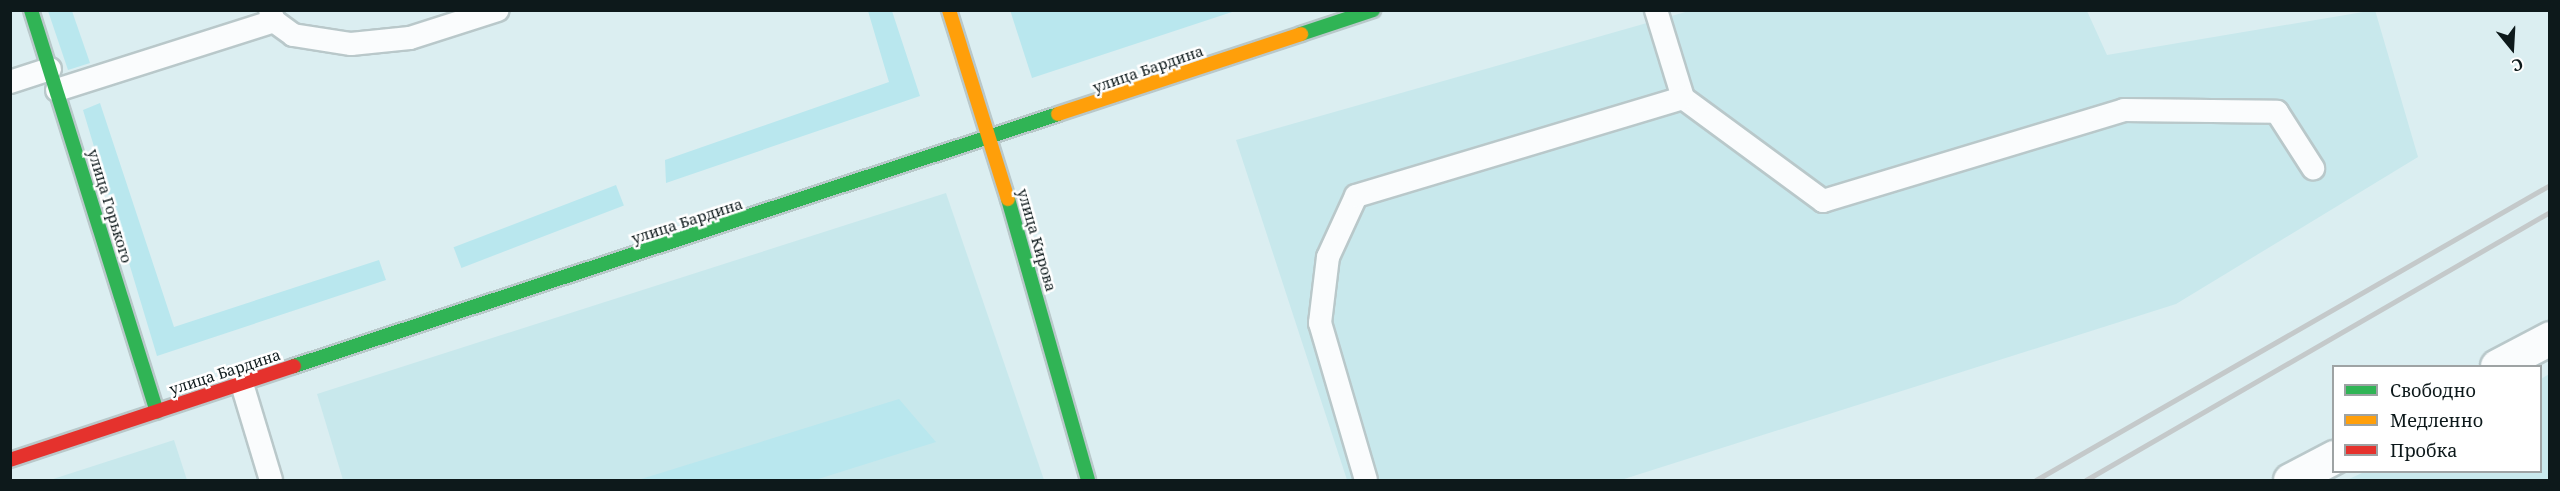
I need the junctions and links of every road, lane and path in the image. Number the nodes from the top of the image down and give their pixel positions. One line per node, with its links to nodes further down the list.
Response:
1 (32, 10): 7 (street, улица Горького)
2 (498, 10): 6 (lane)
3 (949, 10): 11 (street, улица Кирова)
4 (1373, 10): 11 (street, улица Бардина)
5 (1656, 10): 10 (lane)
6 (272, 16): 9 (lane)
7 (50, 69): 8 (lane); 9 (street, улица Горького)
8 (10, 82)
9 (57, 90): 16 (street, улица Горького)
10 (1683, 98): 12 (lane); 21 (lane)
11 (991, 139): 15 (street, улица Бардина); 20 (street, улица Кирова)
12 (2313, 168)
13 (2550, 338): 14 (street)
14 (2499, 365)
15 (242, 384): 16 (street, улица Бардина); 19 (lane)
16 (157, 412): 18 (street, улица Бардина)
17 (2332, 458): 22 (street)
18 (10, 460)
19 (271, 480)
20 (1088, 480)
21 (1366, 480)
22 (2290, 480)

